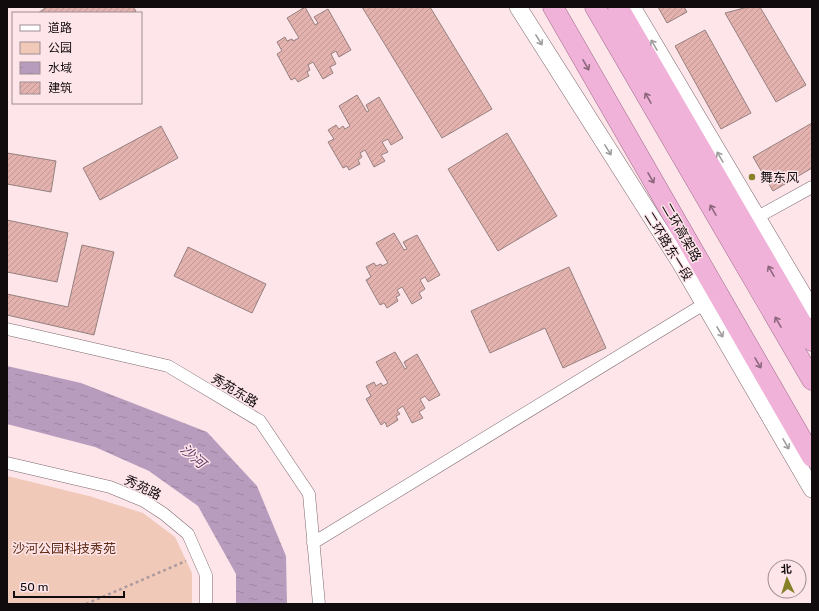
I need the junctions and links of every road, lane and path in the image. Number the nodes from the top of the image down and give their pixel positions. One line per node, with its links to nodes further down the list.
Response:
1 (518, 7): 8 (main road, 二环路东一段, one-way to 8)
2 (552, 7): 13 (highway, 二环高架路, one-way to 13)
3 (595, 7): 12 (highway, one-way to 3)
4 (618, 7): 11 (highway, one-way to 4)
5 (632, 7): 7 (main road, one-way to 5)
6 (812, 187): 7 (street)
7 (756, 218): 9 (main road)
8 (704, 304): 15 (main road, 二环路东一段, one-way to 15); 16 (street)
9 (812, 310)
10 (7, 329): 16 (street, 秀苑东路)
11 (812, 341)
12 (812, 380)
13 (812, 457)
14 (7, 462): 17 (street, 秀苑路)
15 (812, 489)
16 (313, 543): 20 (street, 秀苑东路)
17 (197, 556): 18 (path); 19 (street, 秀苑路)
18 (86, 604)
19 (206, 604)
20 (319, 604)

